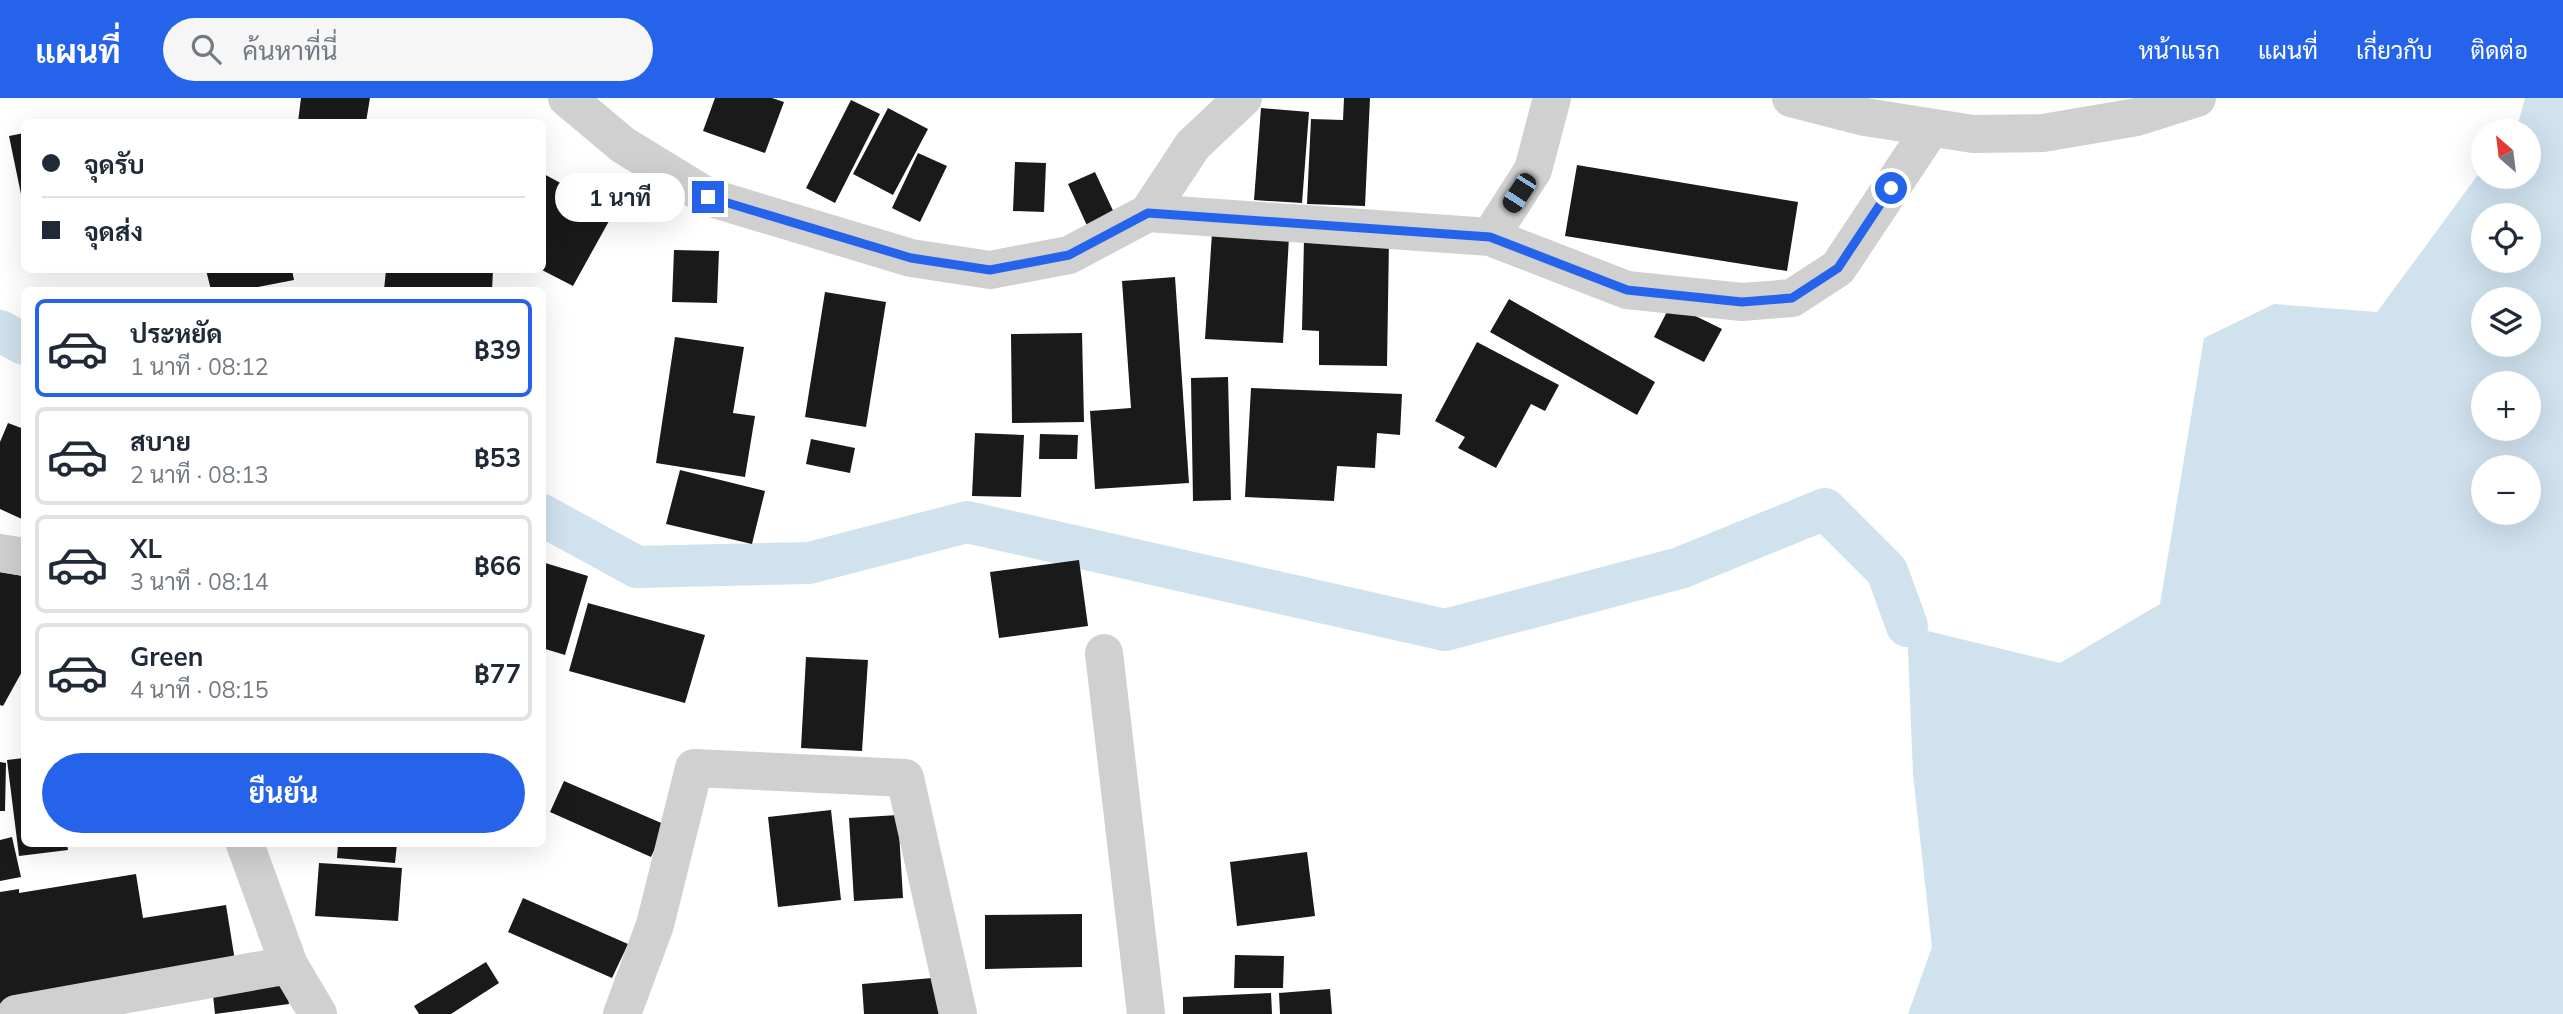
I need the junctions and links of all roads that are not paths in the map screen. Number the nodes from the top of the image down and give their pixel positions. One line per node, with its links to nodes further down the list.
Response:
1 (567, 98): 7 (street)
2 (1243, 98): 7 (street)
3 (1552, 98): 8 (street)
4 (1791, 98): 6 (street)
5 (2197, 98): 6 (street)
6 (1931, 128): 8 (street)
7 (1148, 213): 8 (street)
8 (1490, 237)
9 (0, 553): 10 (street)
10 (21, 556)
11 (1104, 653): 18 (street)
12 (246, 847): 13 (street)
13 (289, 965): 14 (street); 15 (street)
14 (16, 1014)
15 (318, 1014)
16 (622, 1014): 17 (street)
17 (958, 1014)
18 (1146, 1014)

